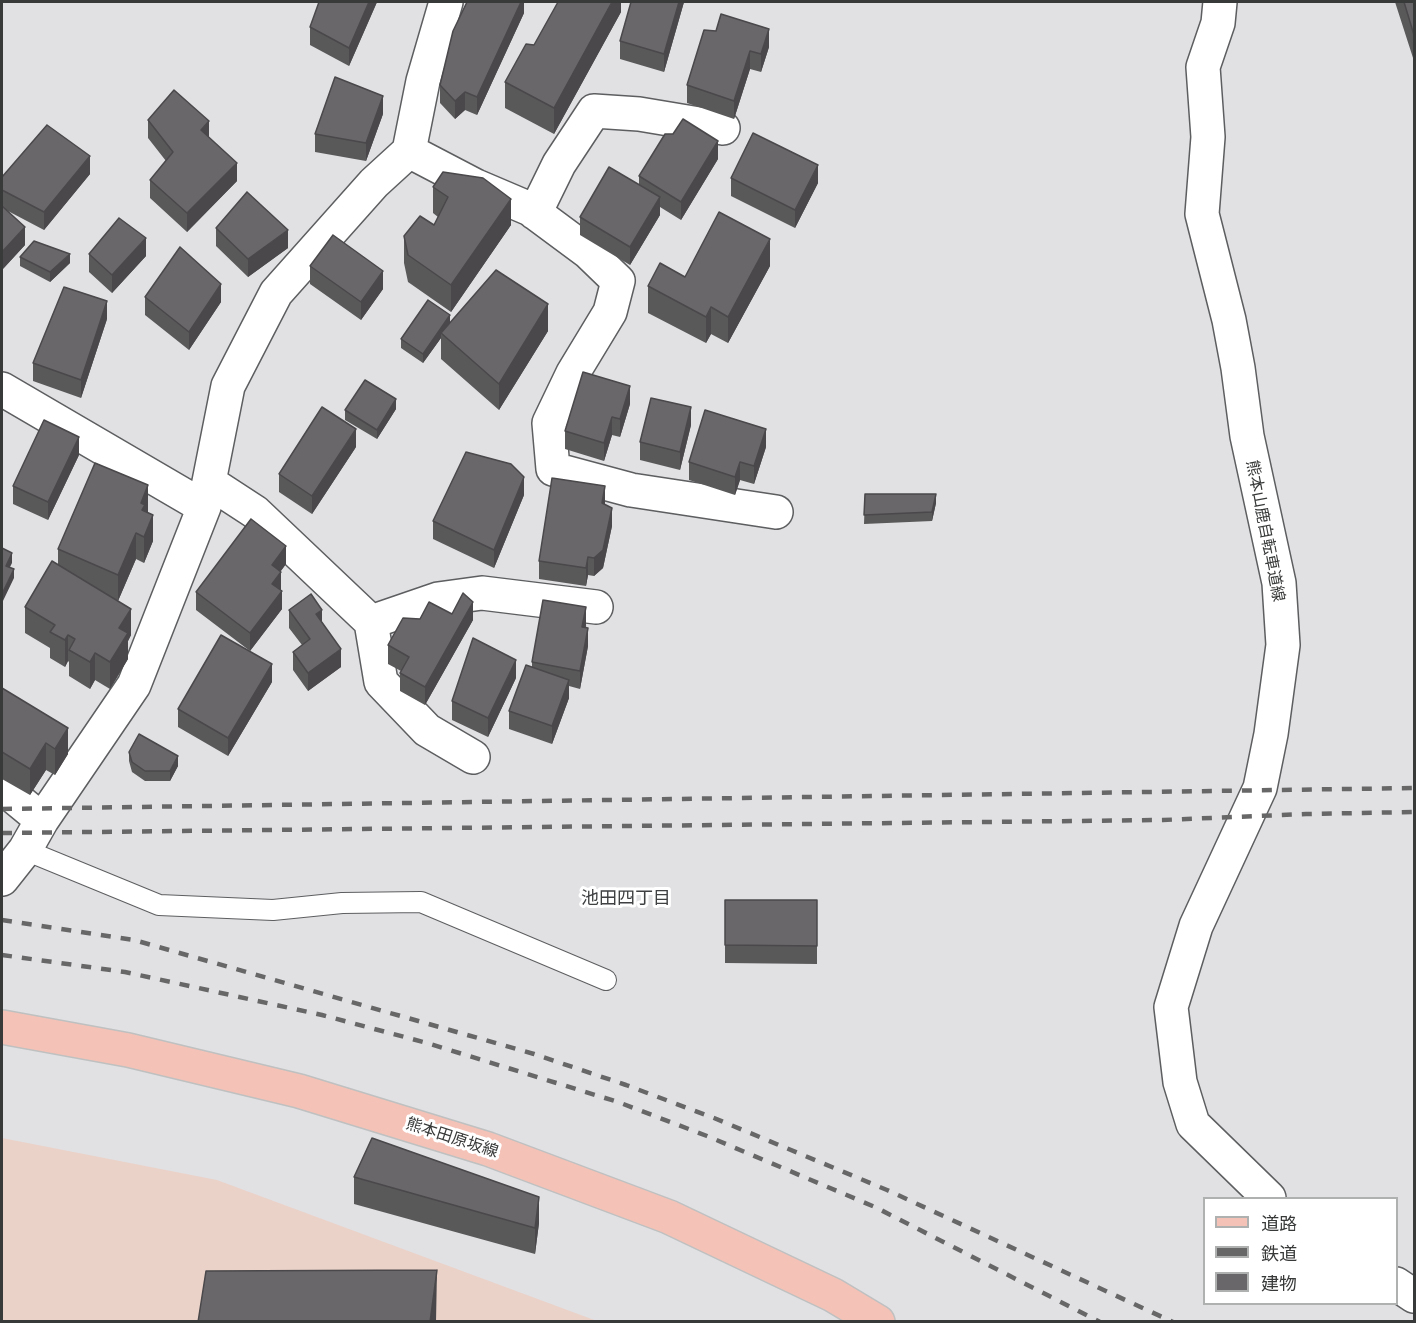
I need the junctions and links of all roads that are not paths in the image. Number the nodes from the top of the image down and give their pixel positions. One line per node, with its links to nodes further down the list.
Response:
1 (446, 2): 4 (street)
2 (1220, 2): 18 (street, 熊本山鹿自転車道線)
3 (723, 128): 5 (street)
4 (409, 151): 5 (street); 7 (street)
5 (536, 213): 8 (street)
6 (2, 389): 7 (street)
7 (207, 494): 10 (street); 13 (street)
8 (776, 512)
9 (596, 607): 10 (street)
10 (370, 622): 11 (street)
11 (473, 757)
12 (2, 788): 13 (street)
13 (42, 820): 14 (street)
14 (25, 850): 15 (street); 16 (lane)
15 (2, 879)
16 (606, 980)
17 (2, 1027): 21 (main road, 熊本田原坂線)
18 (1268, 1197)
19 (1398, 1285): 20 (street)
20 (1414, 1296)
21 (878, 1322)

